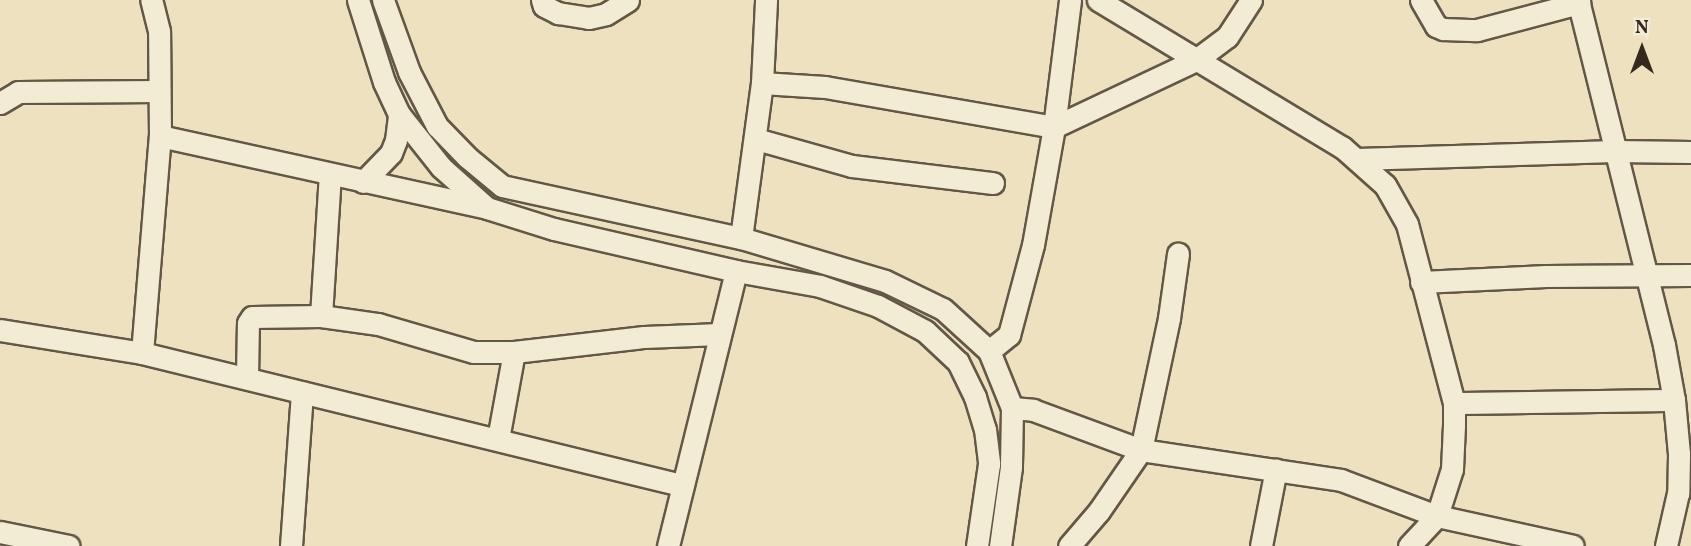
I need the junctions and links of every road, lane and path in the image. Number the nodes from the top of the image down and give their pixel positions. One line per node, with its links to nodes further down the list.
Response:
1 (151, 0): 16 (street)
2 (358, 0): 18 (street)
3 (383, 0): 29 (street)
4 (542, 0): 5 (street)
5 (628, 0)
6 (766, 0): 15 (street)
7 (1070, 0): 19 (street)
8 (1098, 0): 13 (street)
9 (1251, 0): 12 (street)
10 (1422, 0): 11 (street)
11 (1578, 1): 22 (street)
12 (1227, 37): 13 (street); 14 (street)
13 (1196, 60): 14 (street); 19 (street)
14 (1229, 80): 24 (street)
15 (762, 83): 19 (street); 21 (street)
16 (159, 90): 17 (street); 20 (street)
17 (0, 103)
18 (399, 114): 26 (street); 28 (street)
19 (1054, 127): 38 (street)
20 (160, 136): 25 (street); 40 (street)
21 (756, 139): 27 (street); 29 (street)
22 (1615, 151): 23 (street); 24 (street); 32 (street)
23 (1691, 152)
24 (1357, 159): 34 (street)
25 (330, 174): 26 (street); 35 (street)
26 (363, 181): 28 (street)
27 (993, 183)
28 (486, 208): 31 (street)
29 (741, 238): 38 (street)
30 (1178, 254): 47 (street)
31 (736, 271): 37 (street); 55 (street)
32 (1645, 274): 33 (street); 34 (street); 43 (street)
33 (1691, 275)
34 (1421, 282): 44 (street)
35 (321, 316): 39 (street); 41 (street)
36 (0, 330): 40 (street)
37 (720, 334): 39 (street); 49 (street)
38 (989, 351): 45 (street)
39 (514, 352): 46 (street)
40 (142, 353): 41 (street)
41 (247, 378): 42 (street)
42 (302, 392): 46 (street); 53 (street)
43 (1674, 400): 44 (street); 61 (street)
44 (1454, 403): 50 (street)
45 (1012, 408): 47 (street); 56 (street)
46 (498, 439): 49 (street)
47 (1141, 450): 48 (street); 57 (street)
48 (1276, 469): 50 (street); 58 (street)
49 (681, 485): 54 (street)
50 (1437, 516): 59 (street); 60 (street)
51 (0, 532): 52 (street)
52 (69, 546)
53 (292, 546)
54 (668, 546)
55 (977, 546)
56 (1000, 546)
57 (1069, 546)
58 (1261, 546)
59 (1409, 546)
60 (1573, 546)
61 (1666, 546)

